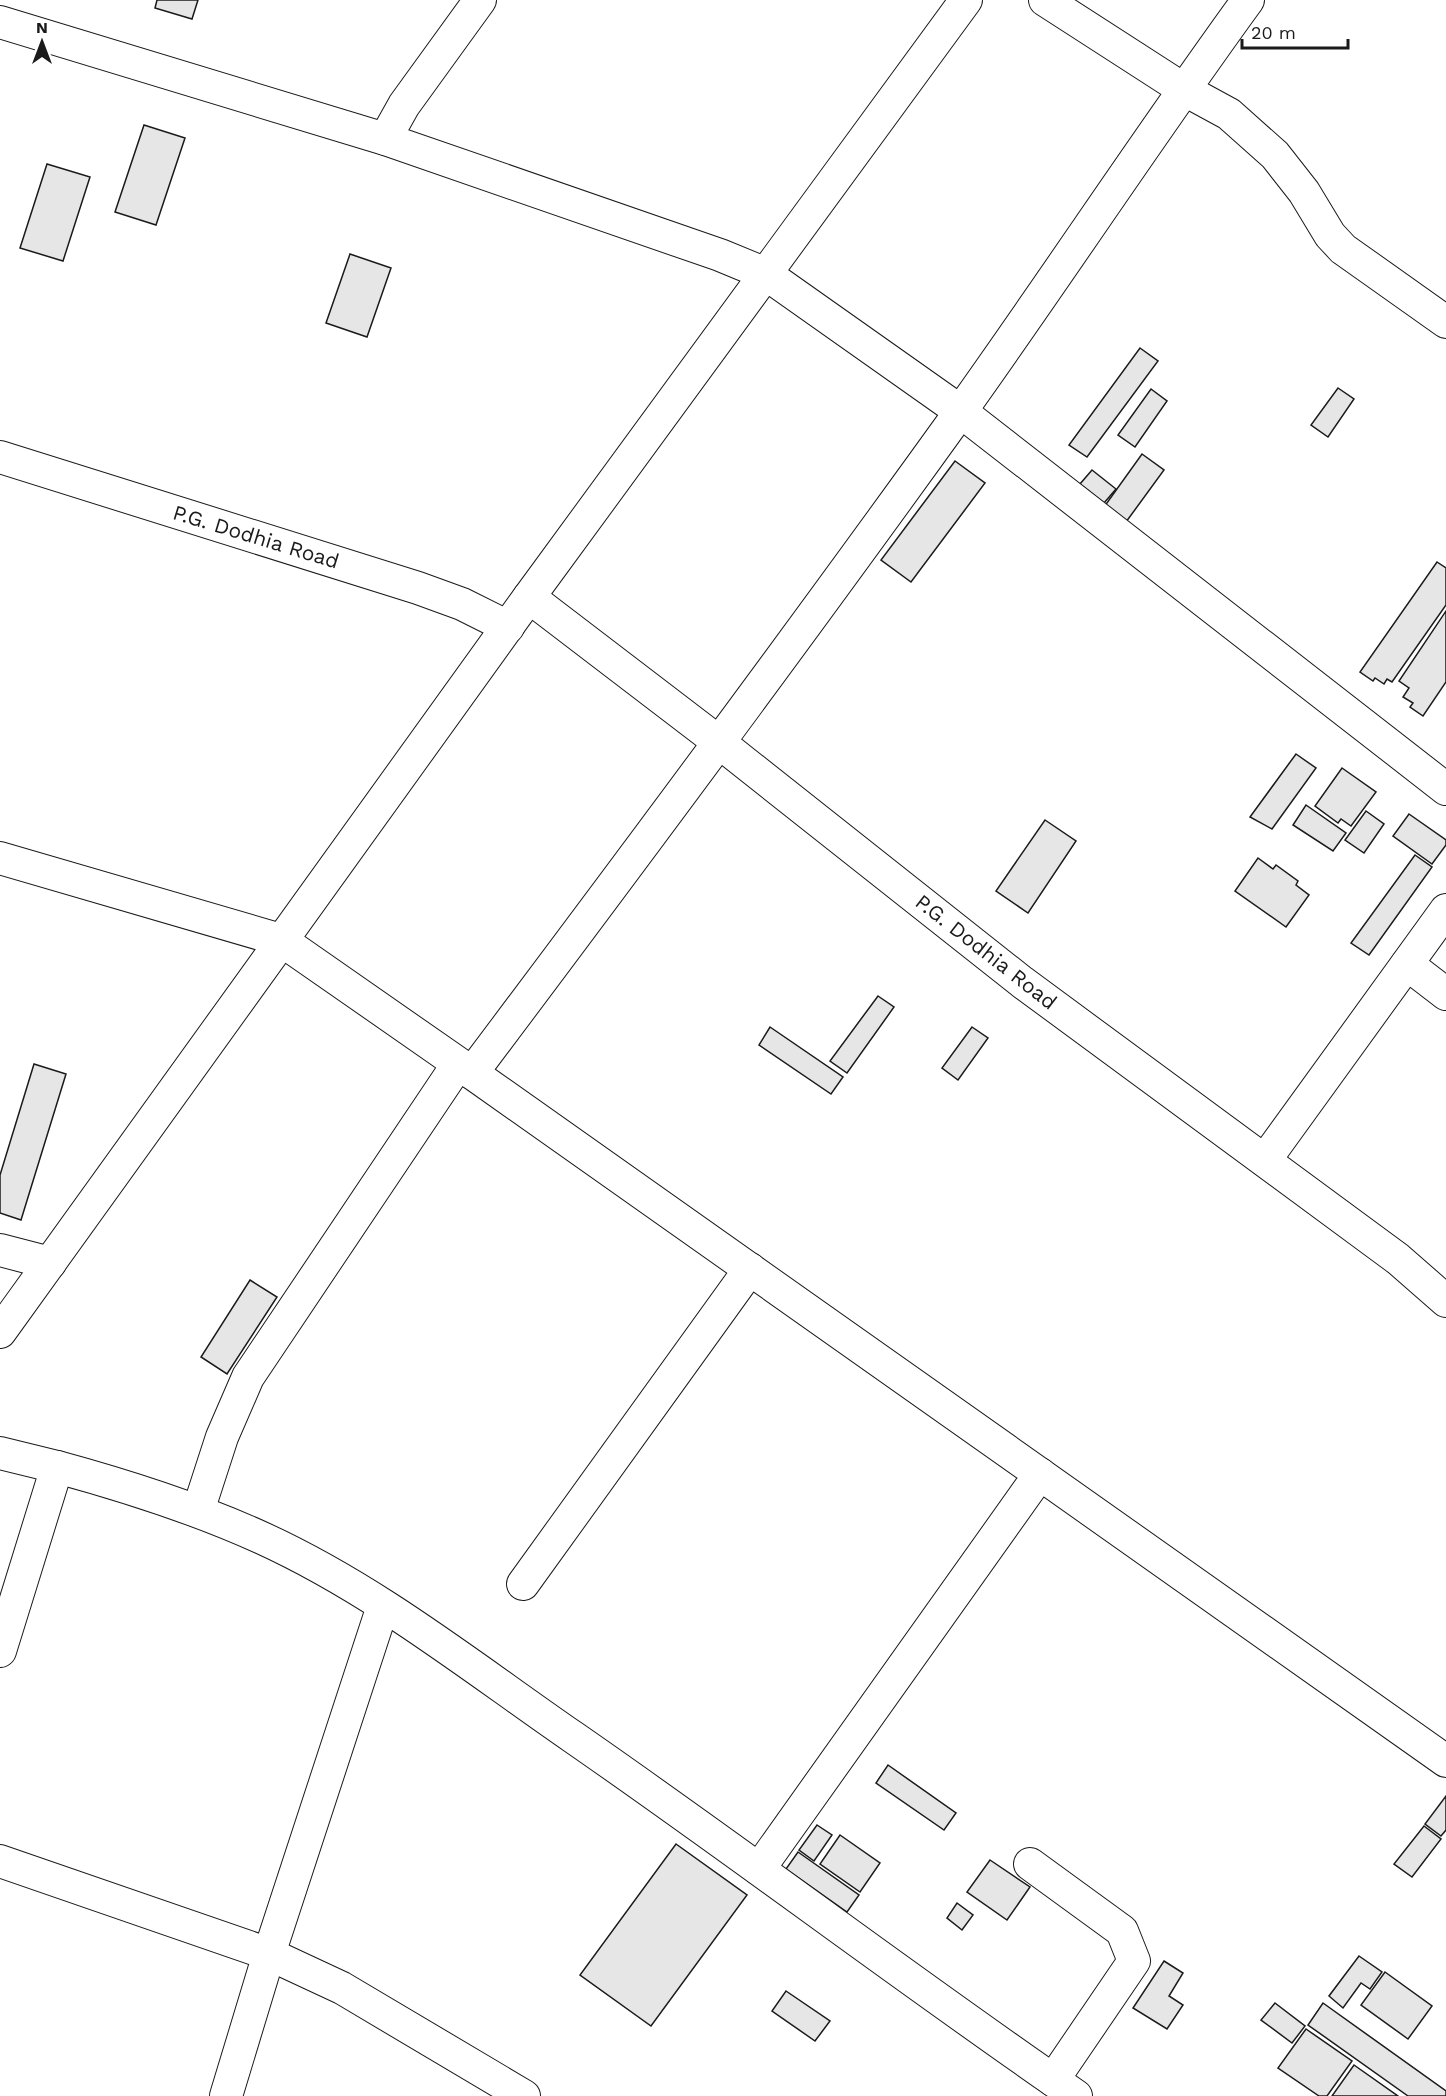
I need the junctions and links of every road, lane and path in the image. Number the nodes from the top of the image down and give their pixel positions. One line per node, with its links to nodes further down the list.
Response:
1 (480, 0): 7 (street)
2 (966, 0): 8 (street)
3 (1045, 0): 6 (street)
4 (1248, 0): 6 (street)
5 (0, 21): 7 (street)
6 (1183, 89): 9 (street); 10 (street)
7 (385, 139): 8 (street)
8 (766, 274): 10 (street); 12 (street)
9 (1446, 322)
10 (960, 411): 14 (street); 15 (street)
11 (0, 457): 13 (street, P.G. Dodhia Road)
12 (529, 597): 13 (street); 14 (street, P.G. Dodhia Road)
13 (508, 627): 18 (street)
14 (720, 743): 21 (street); 22 (street, P.G. Dodhia Road)
15 (1446, 789)
16 (0, 858): 18 (street)
17 (1446, 910): 19 (street)
18 (281, 940): 21 (street); 24 (street)
19 (1407, 964): 20 (street); 22 (street)
20 (1446, 994)
21 (465, 1068): 25 (street); 31 (street)
22 (1265, 1160): 26 (street, P.G. Dodhia Road)
23 (0, 1250): 24 (street)
24 (50, 1263): 27 (street)
25 (750, 1269): 30 (street); 32 (street)
26 (1446, 1301)
27 (0, 1332)
28 (0, 1453): 29 (street)
29 (57, 1467): 31 (street); 34 (street)
30 (1040, 1474): 35 (street); 38 (street)
31 (198, 1511): 33 (street)
32 (523, 1584)
33 (383, 1606): 38 (street); 39 (street)
34 (0, 1651)
35 (1446, 1761)
36 (0, 1861): 39 (street)
37 (1030, 1864): 40 (street)
38 (759, 1869): 40 (street)
39 (269, 1954): 41 (street); 42 (street)
40 (1065, 2091)
41 (226, 2096)
42 (524, 2096)

